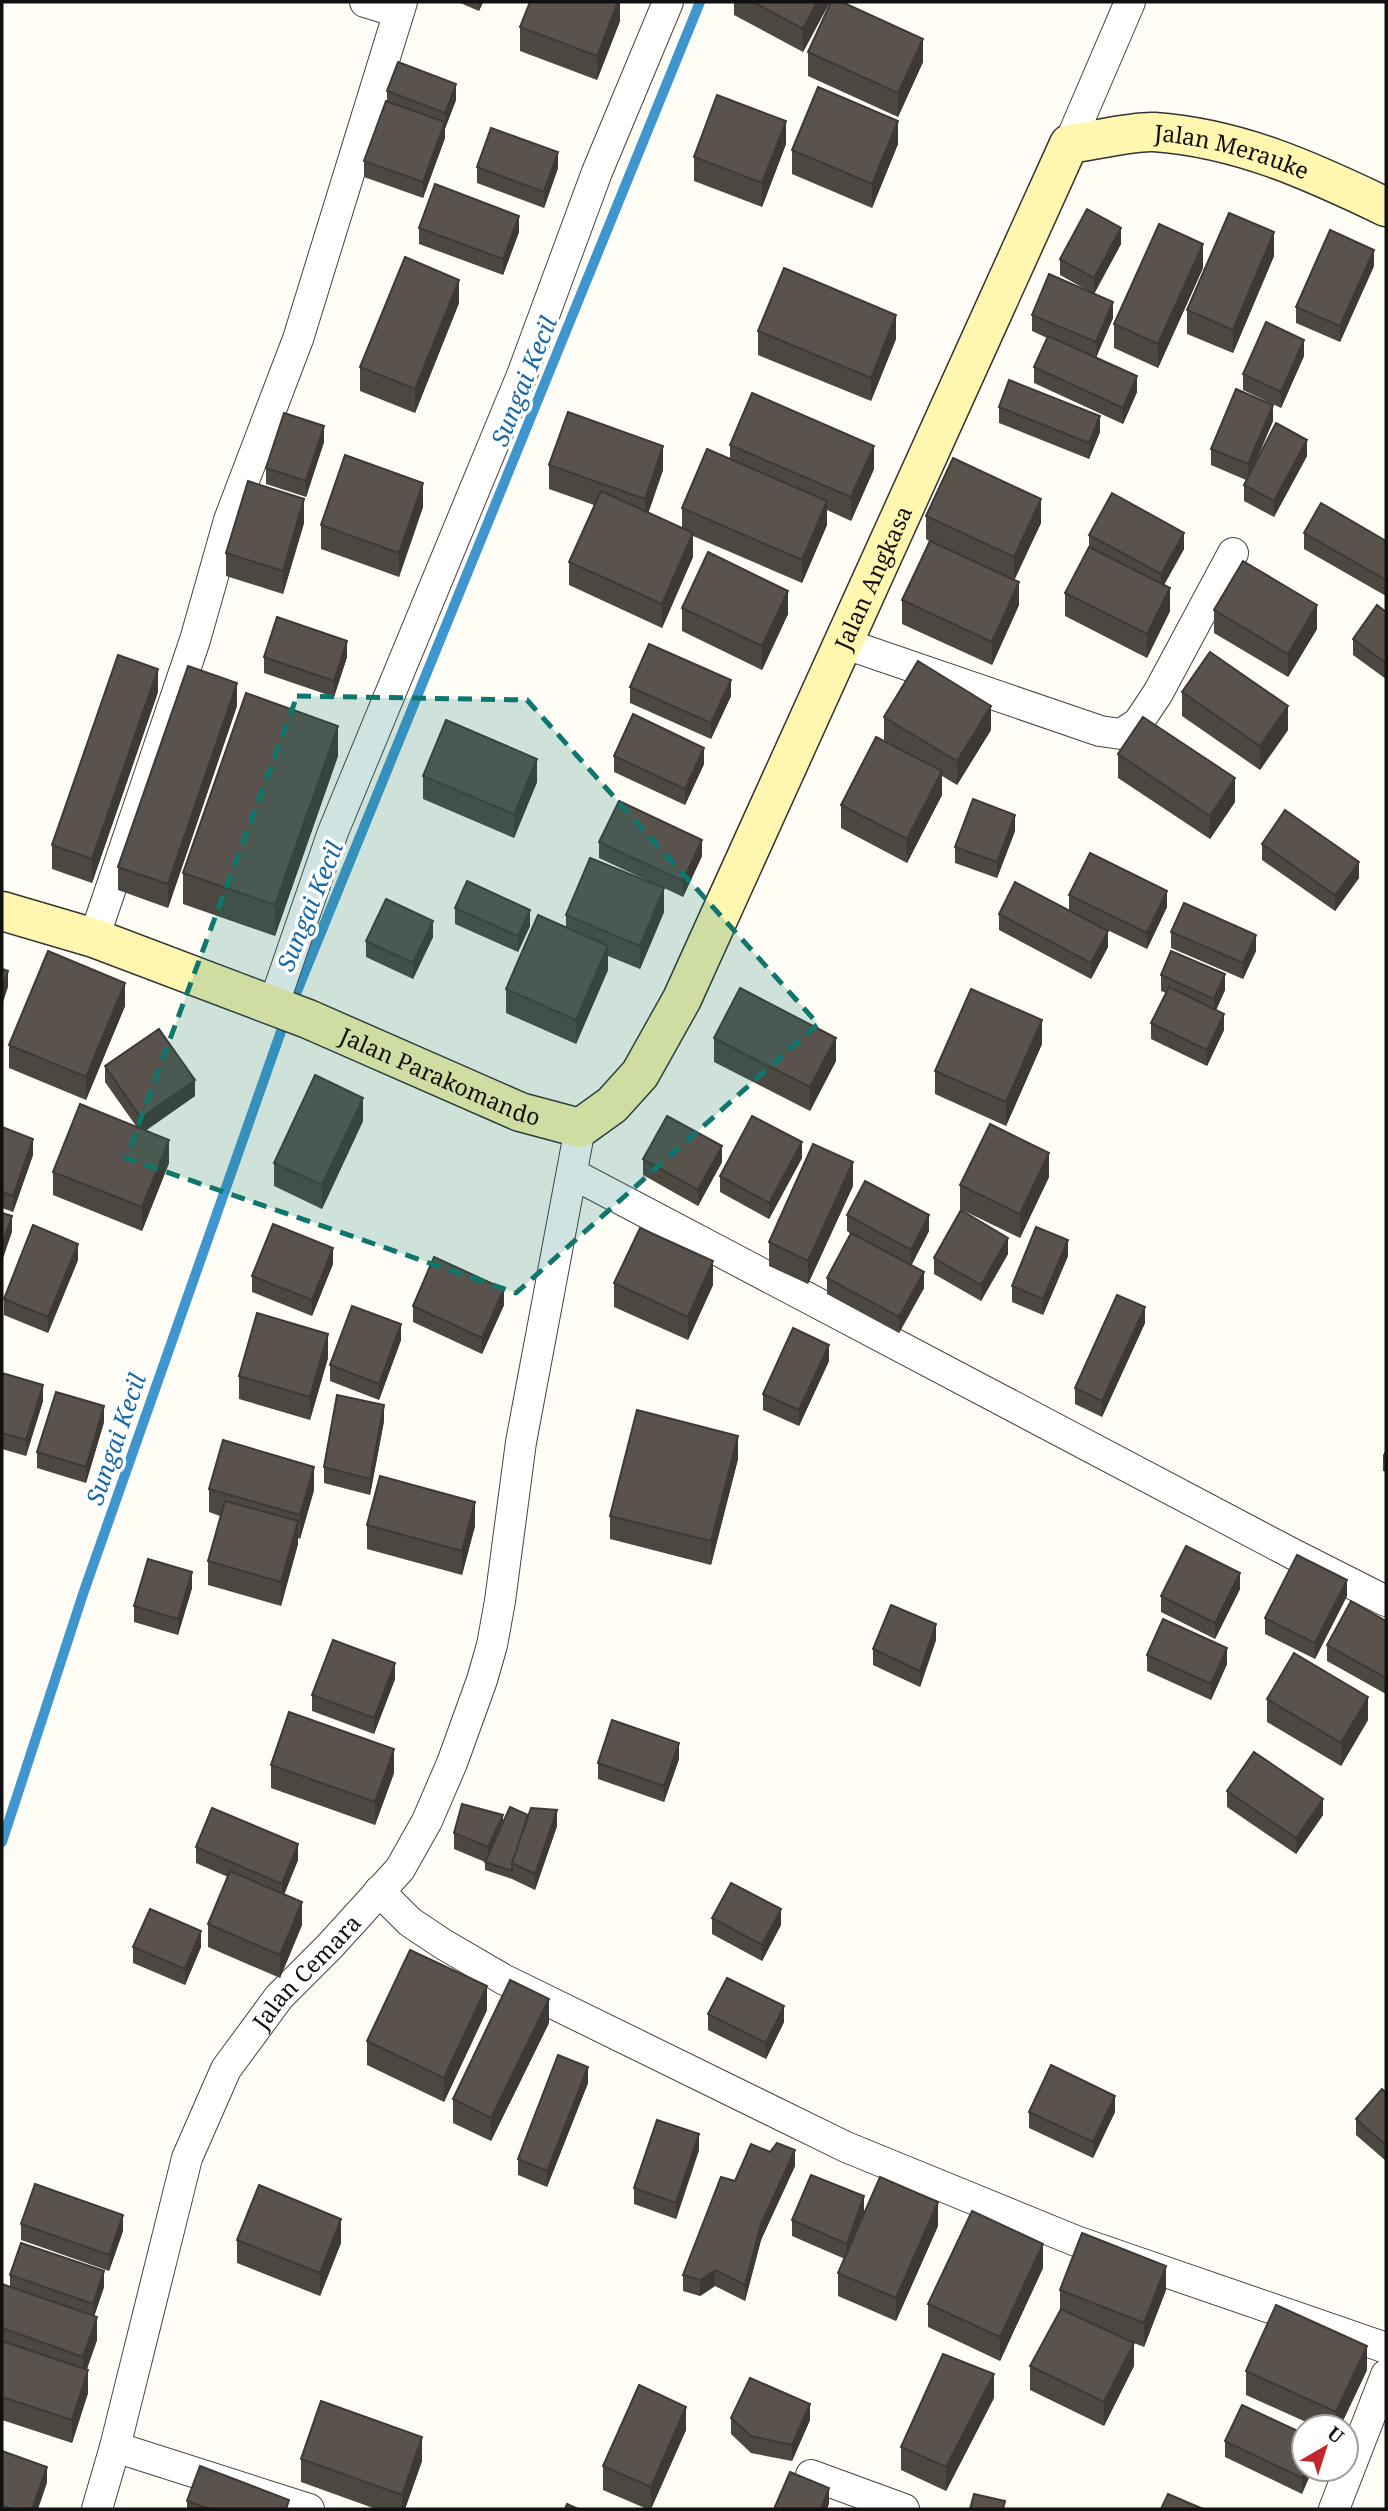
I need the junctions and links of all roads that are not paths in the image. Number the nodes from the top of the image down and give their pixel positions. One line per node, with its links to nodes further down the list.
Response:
1 (365, 2): 4 (street)
2 (668, 2): 11 (street)
3 (1130, 2): 5 (street, Jalan Angkasa)
4 (400, 7): 10 (street)
5 (1069, 144): 6 (street, Jalan Merauke); 8 (street, Jalan Angkasa)
6 (1386, 207)
7 (1233, 553): 8 (street)
8 (843, 643): 12 (street, Jalan Angkasa)
9 (2, 911): 10 (street, Jalan Parakomando)
10 (94, 938): 11 (street, Jalan Parakomando)
11 (288, 1012): 12 (street, Jalan Parakomando)
12 (580, 1128): 13 (street)
13 (573, 1174): 14 (street); 15 (street, Jalan Cemara)
14 (1386, 1601)
15 (379, 1891): 16 (street); 18 (street, Jalan Cemara)
16 (1386, 2348)
17 (1386, 2375): 23 (street)
18 (115, 2447): 20 (street, Jalan Cemara); 21 (street)
19 (811, 2475): 22 (street)
20 (97, 2509)
21 (309, 2509)
22 (904, 2509)
23 (1334, 2509)

